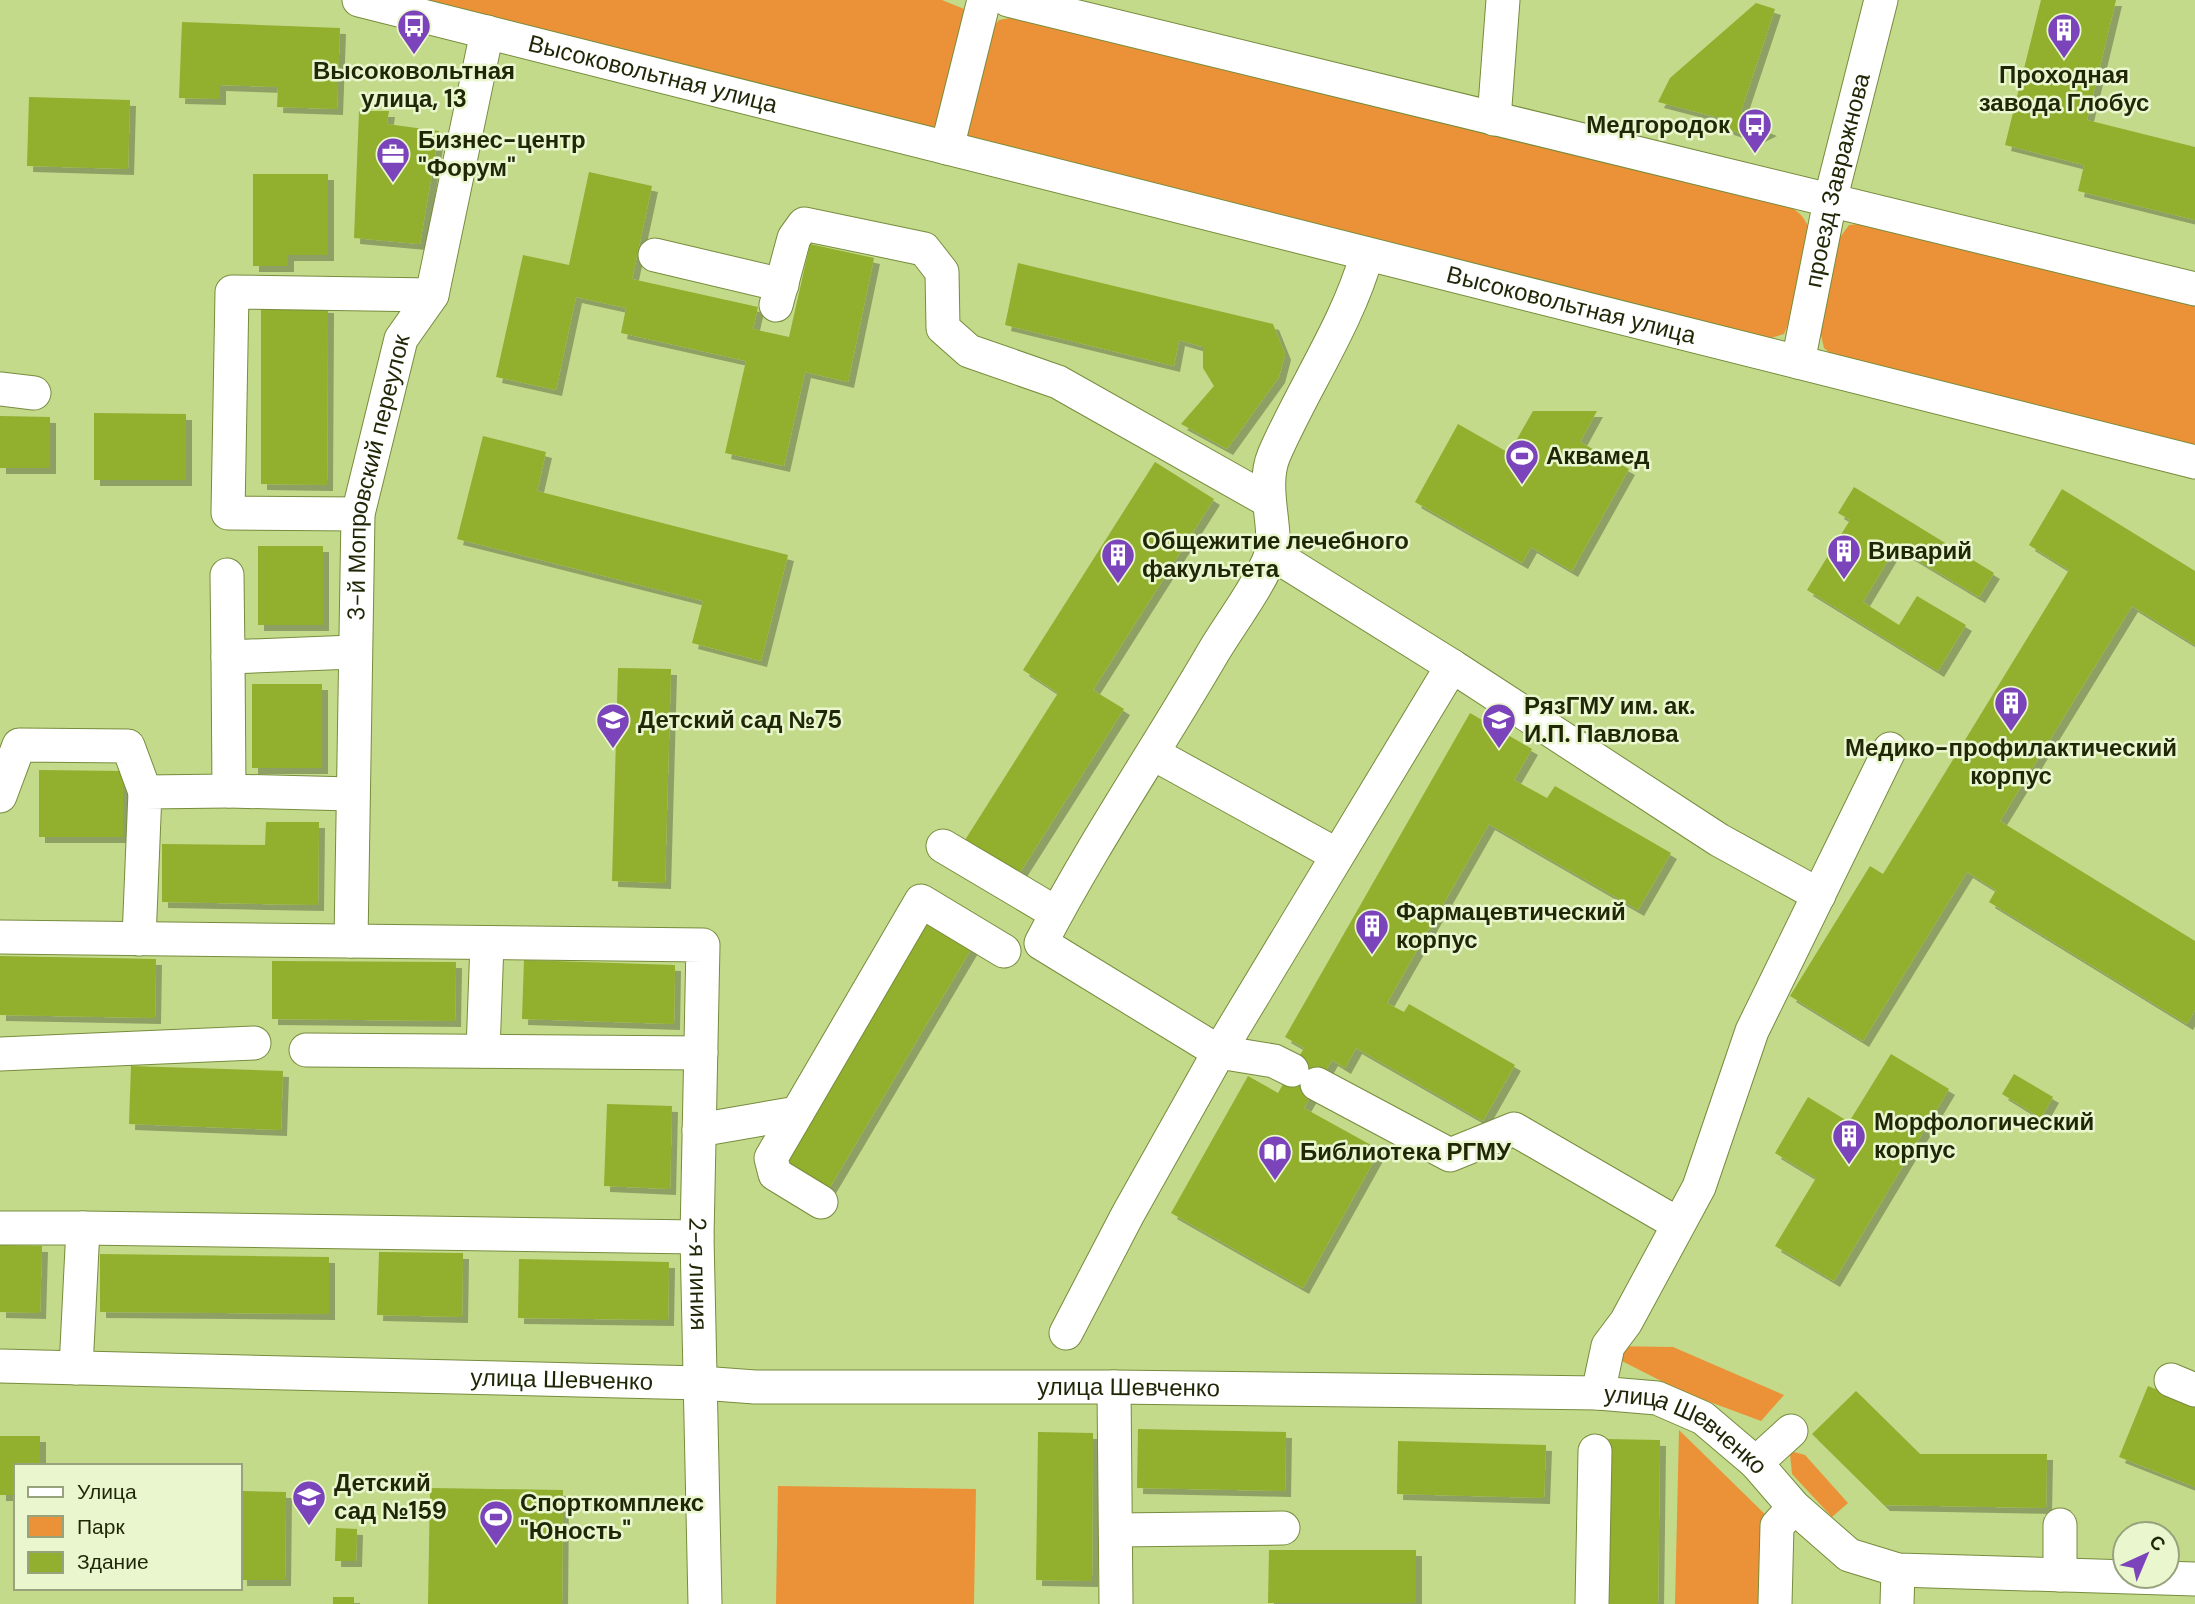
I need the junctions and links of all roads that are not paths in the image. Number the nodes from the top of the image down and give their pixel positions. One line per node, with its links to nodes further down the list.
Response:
1 (359, 0): 7 (street, Высоковольтная улица)
2 (984, 0): 9 (street)
3 (1008, 0): 6 (street)
4 (1503, 0): 8 (street)
5 (1881, 0): 10 (street, проезд Завражнова)
6 (1130, 15): 8 (street)
7 (488, 33): 9 (street, Высоковольтная улица); 14 (street, 3-й Мопровский переулок)
8 (1494, 119): 10 (street)
9 (947, 148): 11 (street, Высоковольтная улица)
10 (1830, 201): 13 (street); 15 (street, проезд Завражнова)
11 (1367, 254): 15 (street, Высоковольтная улица); 19 (street)
12 (655, 255): 19 (street)
13 (2195, 289)
14 (432, 295): 20 (street, 3-й Мопровский переулок); 20 (street)
15 (1798, 362): 18 (street, Высоковольтная улица)
16 (0, 389): 17 (street)
17 (34, 393)
18 (2195, 462)
19 (1267, 500): 21 (street)
20 (358, 514): 23 (street, 3-й Мопровский переулок)
21 (1271, 553): 25 (street); 27 (street)
22 (227, 575): 24 (street)
23 (353, 652): 24 (street); 30 (street, 3-й Мопровский переулок)
24 (228, 657): 29 (street)
25 (1452, 666): 33 (street); 34 (street)
26 (1890, 748): 34 (street)
27 (1154, 754): 33 (street); 35 (street)
28 (145, 792): 29 (street); 31 (street); 37 (street)
29 (229, 792): 30 (street)
30 (352, 794): 38 (street, 3-й Мопровский переулок)
31 (0, 796)
32 (943, 846): 35 (street)
33 (1337, 855): 44 (street)
34 (1819, 895): 50 (street)
35 (1056, 913): 44 (street)
36 (0, 937): 37 (street)
37 (139, 939): 38 (street)
38 (351, 941): 39 (street)
39 (487, 943): 43 (street); 45 (street, 2-я линия)
40 (1004, 951): 47 (street)
41 (254, 1043): 46 (street)
42 (306, 1049): 43 (street)
43 (483, 1051): 45 (street)
44 (1219, 1052): 50 (street); 54 (street)
45 (701, 1053): 48 (street, 2-я линия)
46 (0, 1054)
47 (797, 1113): 48 (street); 49 (street)
48 (699, 1130): 53 (street, 2-я линия)
49 (821, 1202)
50 (1678, 1224): 59 (street)
51 (0, 1228): 52 (street)
52 (83, 1228): 53 (street); 56 (street)
53 (697, 1237): 57 (street, 2-я линия)
54 (1066, 1333)
55 (0, 1366): 56 (street, улица Шевченко)
56 (76, 1368): 57 (street, улица Шевченко)
57 (701, 1383): 58 (street, улица Шевченко); 70 (street, 2-я линия)
58 (1114, 1387): 59 (street, улица Шевченко); 66 (street)
59 (1598, 1393): 62 (street, улица Шевченко)
60 (1791, 1431): 62 (street)
61 (1595, 1451): 72 (street)
62 (1756, 1464): 63 (street, улица Шевченко)
63 (1794, 1507): 67 (street, улица Шевченко); 73 (street)
64 (2060, 1525): 68 (street)
65 (1283, 1528): 66 (street)
66 (1116, 1530): 71 (street)
67 (1898, 1570): 68 (street, улица Шевченко); 74 (street)
68 (2060, 1575): 69 (street, улица Шевченко)
69 (2195, 1579)
70 (705, 1604)
71 (1116, 1604)
72 (1592, 1604)
73 (1775, 1604)
74 (1897, 1604)

